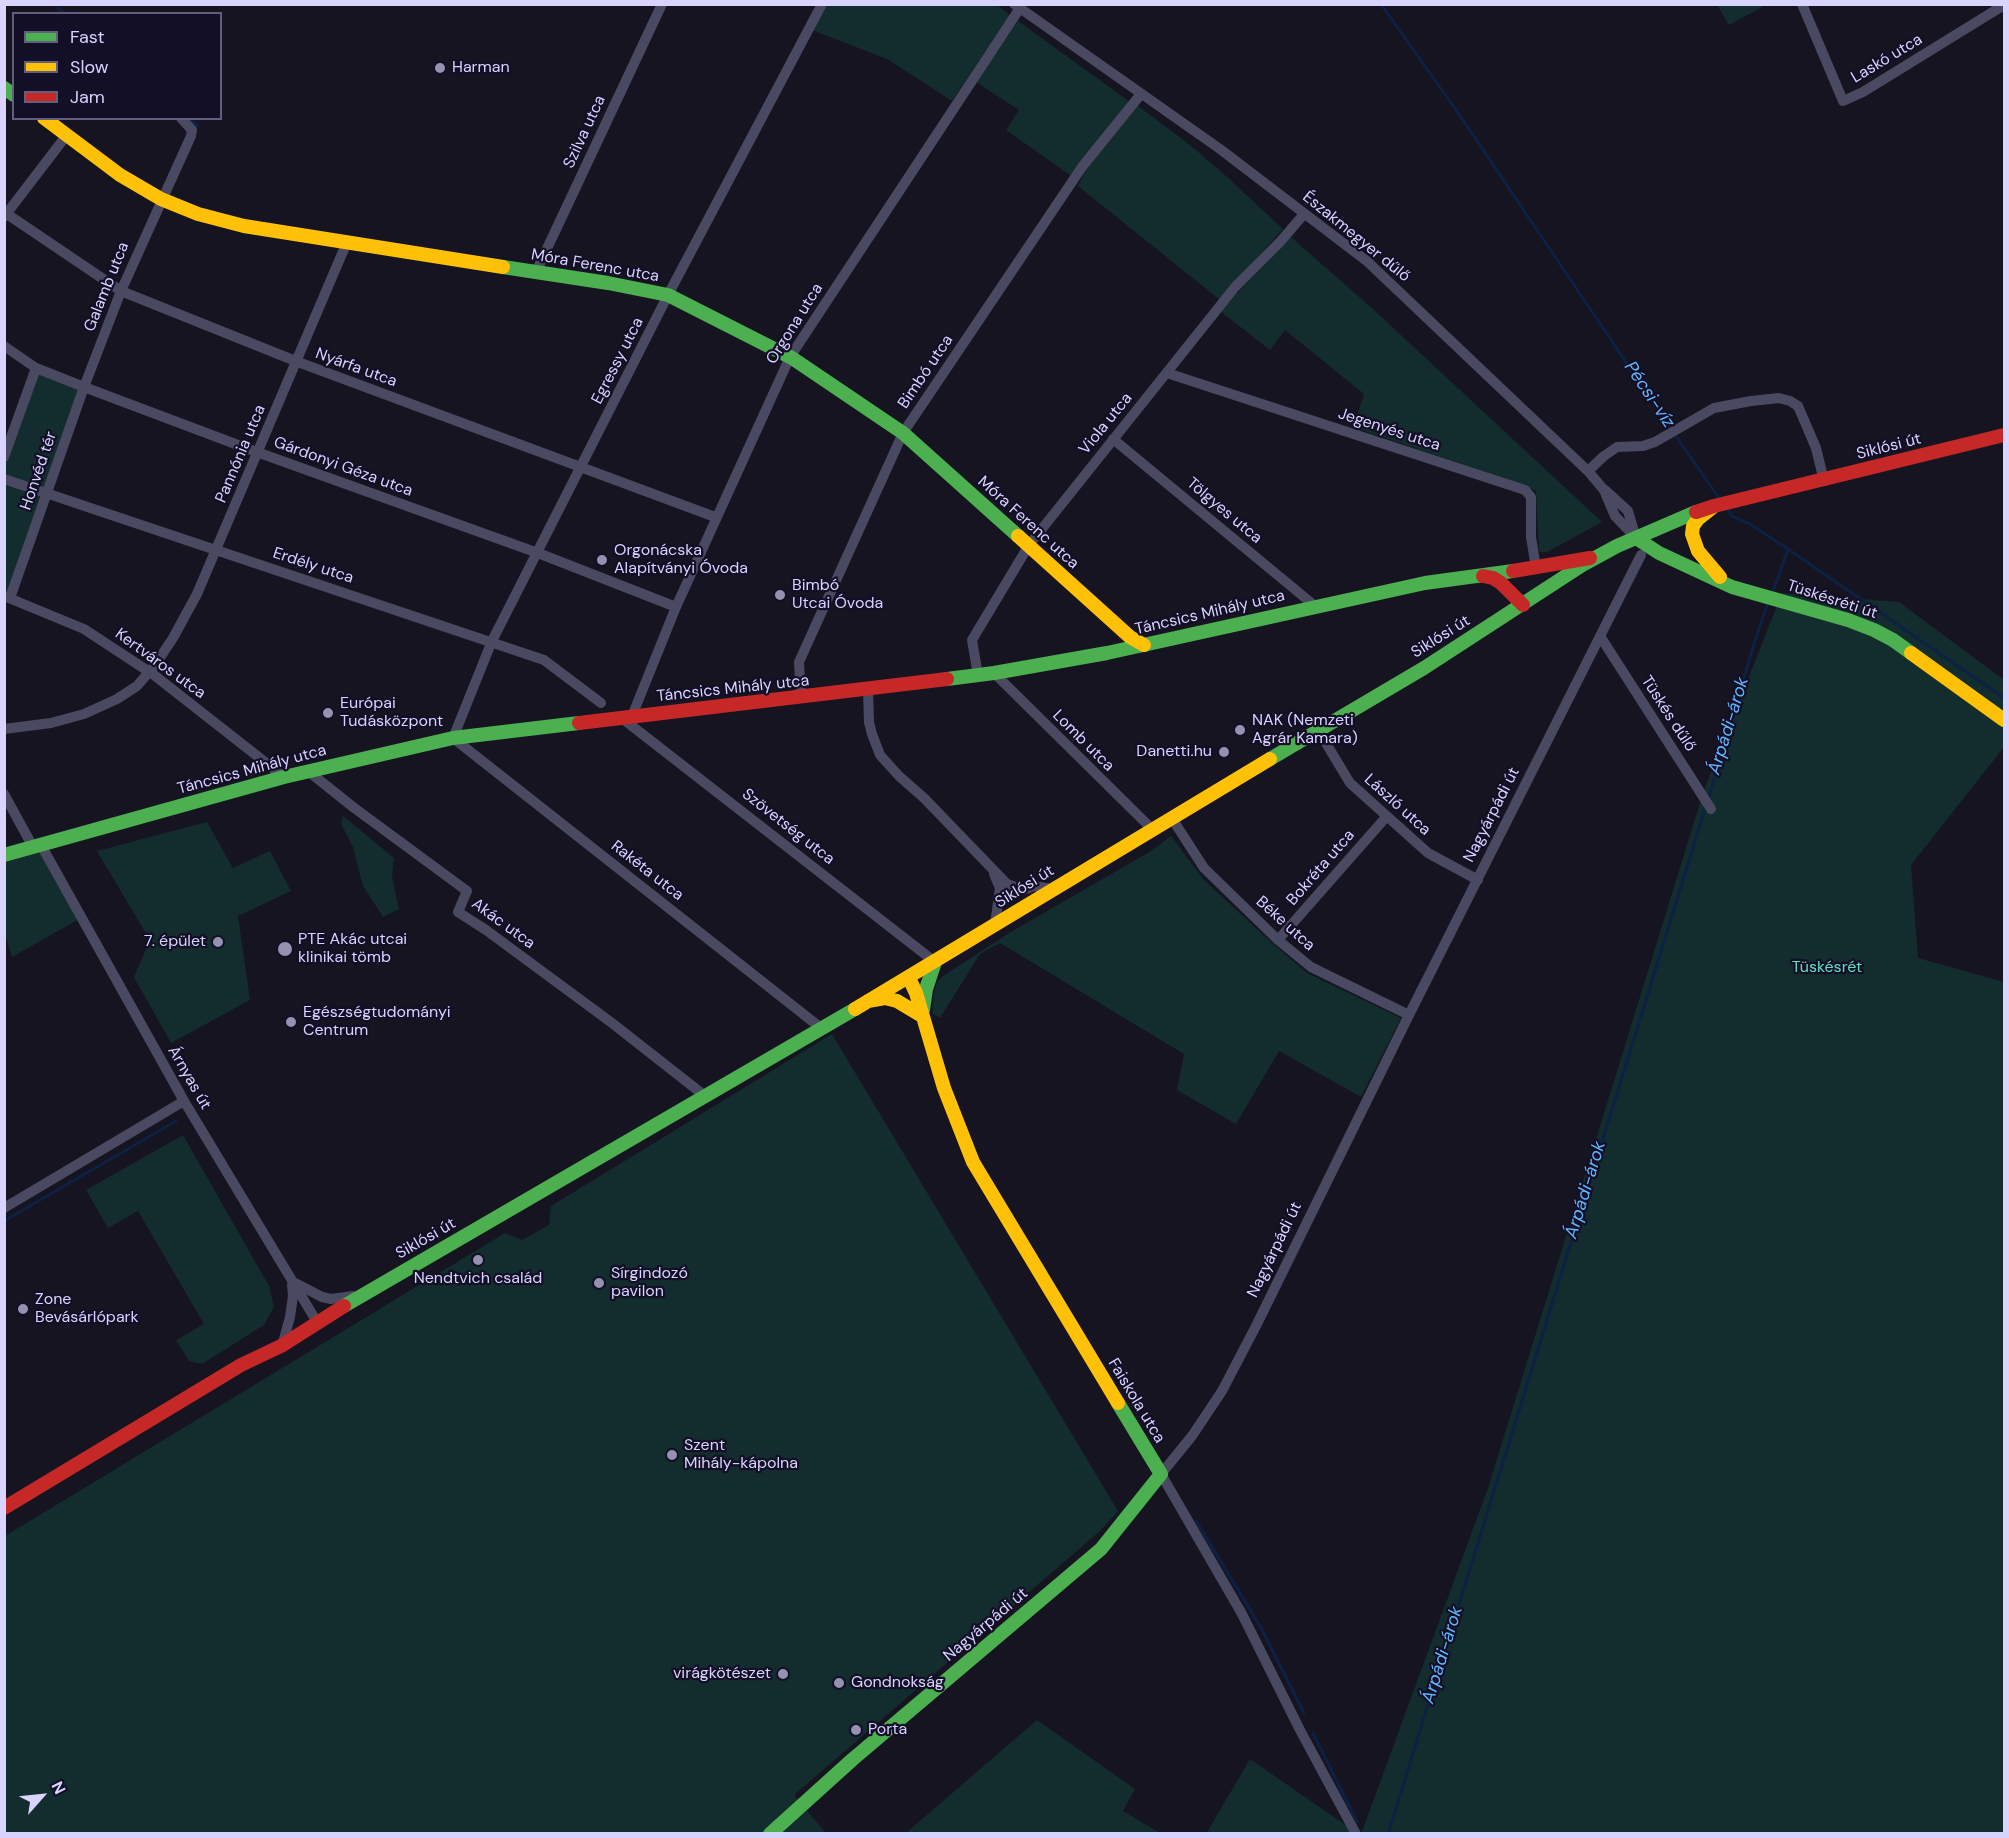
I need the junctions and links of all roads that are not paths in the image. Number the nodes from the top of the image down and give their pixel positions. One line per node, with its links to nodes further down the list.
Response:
1 (662, 4): 14 (street, Szilva utca)
2 (822, 4): 16 (street, Egressy utca)
3 (1802, 4): 4 (street, Laskó utca)
4 (2004, 4)
5 (1017, 6): 6 (street, Északmegyer dűlő); 18 (street, Orgona utca)
6 (1141, 94): 12 (street, Északmegyer dűlő); 23 (street, Bimbó utca)
7 (47, 120): 9 (street, Móra Ferenc utca)
8 (183, 120): 10 (street, Galamb utca)
9 (66, 135): 10 (street, Móra Ferenc utca); 11 (street)
10 (161, 199): 13 (street, Móra Ferenc utca); 15 (street, Galamb utca)
11 (5, 214): 15 (street, Nyárfa utca)
12 (1304, 214): 21 (street, Viola utca); 29 (street, Északmegyer dűlő)
13 (347, 242): 14 (street, Móra Ferenc utca); 19 (street, Pannónia utca)
14 (536, 272): 16 (street, Móra Ferenc utca)
15 (121, 291): 19 (street, Nyárfa utca); 22 (street, Galamb utca)
16 (668, 295): 18 (street, Móra Ferenc utca); 28 (street, Egressy utca)
17 (4, 346): 20 (street, Gárdonyi Géza utca)
18 (790, 357): 23 (street, Móra Ferenc utca); 34 (street, Orgona utca)
19 (297, 362): 26 (street, Pannónia utca); 28 (street, Nyárfa utca)
20 (36, 368): 22 (street, Gárdonyi Géza utca); 27 (street)
21 (1167, 373): 25 (street, Viola utca); 41 (street, Jegenyés utca)
22 (84, 387): 26 (street, Gárdonyi Géza utca); 32 (street, Honvéd tér)
23 (903, 433): 36 (street, Móra Ferenc utca); 57 (street, Bimbó utca)
24 (2004, 435): 31 (street, Siklósi út)
25 (1113, 439): 36 (street, Viola utca); 46 (street, Tölgyes utca)
26 (258, 453): 37 (street, Pannónia utca); 38 (street, Gárdonyi Géza utca)
27 (4, 457)
28 (580, 466): 34 (street, Nyárfa utca); 38 (street, Egressy utca)
29 (1588, 471): 31 (street); 35 (street, Északmegyer dűlő)
30 (4, 478): 32 (street, Erdély utca)
31 (1824, 481): 33 (street, Siklósi út)
32 (46, 493): 37 (street, Erdély utca); 44 (street, Honvéd tér)
33 (1714, 507): 35 (street, Siklósi út); 43 (street)
34 (715, 517): 47 (street, Orgona utca)
35 (1636, 538): 40 (street, Siklósi út); 43 (street, Tüskésréti út)
36 (1029, 545): 48 (street, Móra Ferenc utca); 55 (street, Viola utca)
37 (217, 549): 50 (street, Erdély utca); 53 (street, Pannónia utca)
38 (538, 553): 47 (street, Gárdonyi Géza utca); 50 (street, Egressy utca)
39 (1641, 555): 49 (street, Nagyárpádi út)
40 (1600, 556): 41 (street, Táncsics Mihály utca); 45 (street, Siklósi út)
41 (1536, 568): 42 (street, Táncsics Mihály utca)
42 (1470, 576): 45 (street, Táncsics Mihály utca); 46 (street, Táncsics Mihály utca)
43 (1732, 587): 60 (street, Tüskésréti út)
44 (7, 597): 53 (street, Kertváros utca)
45 (1523, 605): 62 (street, Siklósi út)
46 (1315, 606): 51 (street, Táncsics Mihály utca)
47 (676, 607): 59 (street, Orgona utca)
48 (1102, 612): 51 (street, Móra Ferenc utca); 52 (street, Móra Ferenc utca)
49 (1600, 636): 67 (street, Tüskés dűlő); 74 (street, Nagyárpádi út)
50 (492, 641): 58 (street, Erdély utca); 63 (street, Egressy utca)
51 (1144, 645): 52 (street, Táncsics Mihály utca)
52 (1107, 653): 54 (street, Táncsics Mihály utca)
53 (150, 672): 61 (street, Pannónia utca); 65 (street, Kertváros utca)
54 (994, 673): 55 (street, Táncsics Mihály utca); 70 (street, Lomb utca)
55 (978, 675): 56 (street, Táncsics Mihály utca)
56 (868, 690): 57 (street, Táncsics Mihály utca); 73 (street)
57 (801, 698): 59 (street, Táncsics Mihály utca)
58 (601, 704)
59 (627, 717): 63 (street, Táncsics Mihály utca); 78 (street, Szövetség utca)
60 (2004, 720)
61 (4, 729)
62 (1318, 730): 68 (street, László utca); 69 (street, Siklósi út)
63 (453, 738): 64 (street, Táncsics Mihály utca); 83 (street, Rakéta utca)
64 (308, 771): 65 (street, Táncsics Mihály utca); 84 (street, Akác utca)
65 (285, 777): 71 (street, Táncsics Mihály utca)
66 (4, 794): 71 (street, Árnyas út)
67 (1708, 804)
68 (1387, 816): 74 (street, László utca); 77 (street, Bokréta utca)
69 (1171, 817): 70 (street, Siklósi út); 77 (street, Béke utca)
70 (1152, 829): 75 (street, Siklósi út)
71 (37, 846): 72 (street, Táncsics Mihály utca); 85 (street, Árnyas út)
72 (4, 855)
73 (981, 856): 75 (street); 76 (street)
74 (1478, 880): 81 (street, Nagyárpádi út)
75 (1053, 889): 76 (street, Siklósi út)
76 (995, 924): 78 (street, Siklósi út)
77 (1278, 940): 81 (street, Béke utca)
78 (935, 962): 79 (street, Siklósi út); 82 (street)
79 (909, 978): 80 (street, Siklósi út); 82 (street, Faiskola utca)
80 (867, 1002): 82 (street); 83 (street, Siklósi út)
81 (1409, 1015): 91 (street, Nagyárpádi út)
82 (922, 1017): 91 (street, Faiskola utca)
83 (821, 1028): 84 (street, Siklósi út)
84 (705, 1096): 88 (street, Siklósi út)
85 (184, 1101): 86 (street); 87 (street, Árnyas út)
86 (4, 1208)
87 (292, 1282): 88 (street); 89 (street, Árnyas út); 90 (street)
88 (364, 1294): 89 (street, Siklósi út)
89 (317, 1322): 90 (street, Siklósi út)
90 (281, 1346): 92 (street, Siklósi út)
91 (1161, 1474): 93 (street, Nagyárpádi út); 94 (street, Faiskola utca)
92 (4, 1508)
93 (770, 1833)
94 (1356, 1833)

